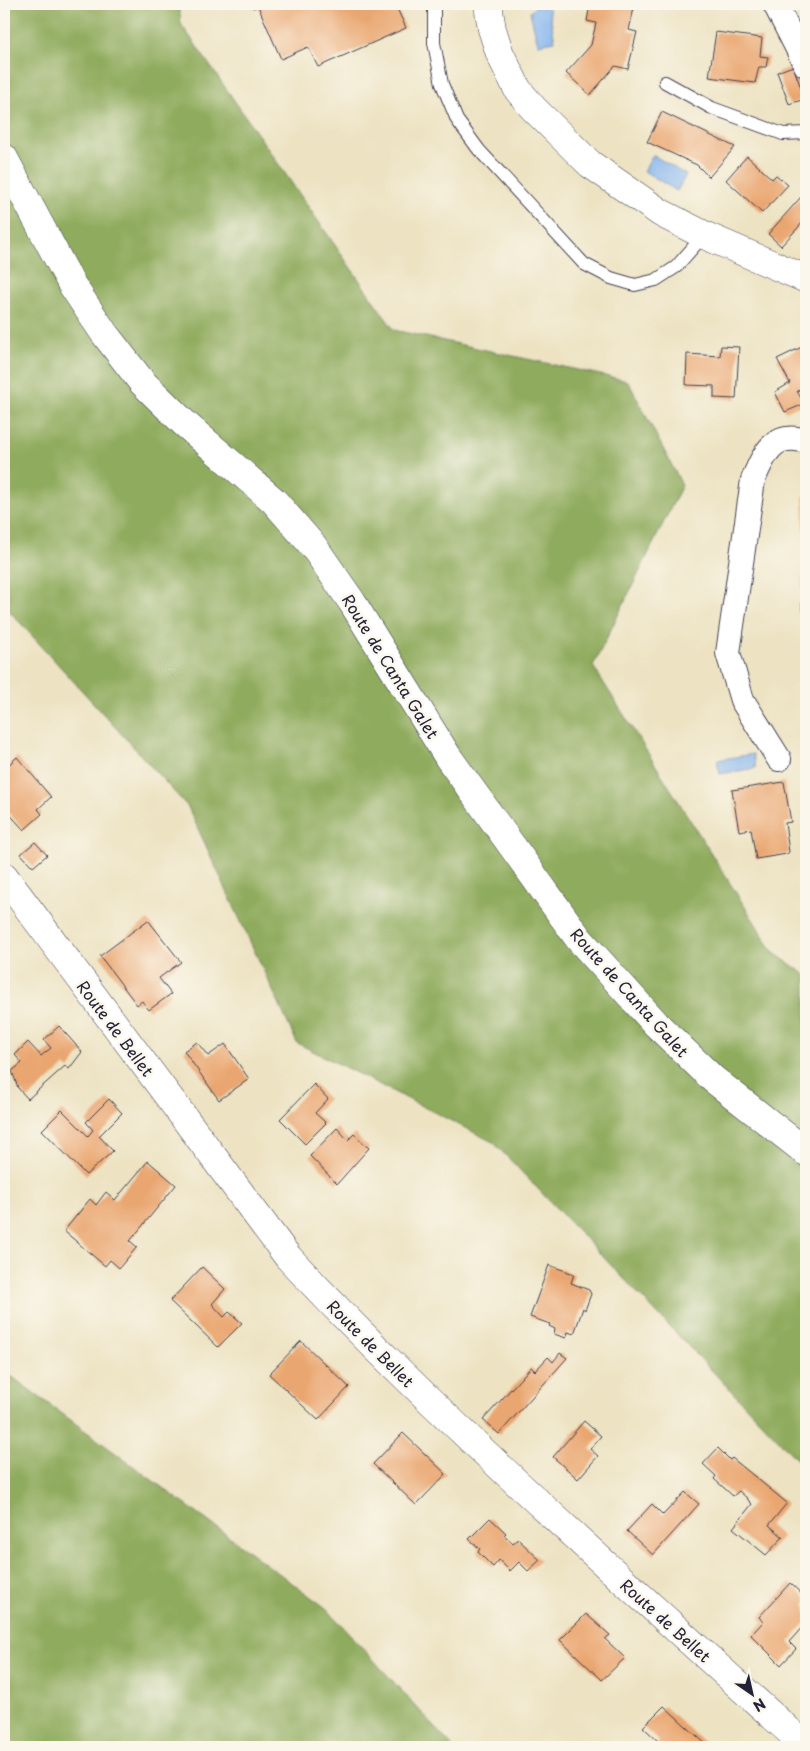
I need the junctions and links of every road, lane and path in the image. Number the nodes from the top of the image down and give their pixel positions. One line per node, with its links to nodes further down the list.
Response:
1 (434, 4): 8 (lane)
2 (489, 4): 8 (street)
3 (775, 4): 4 (street)
4 (806, 65)
5 (664, 82): 6 (lane)
6 (806, 133)
7 (4, 158): 13 (street, Route de Canta Galet)
8 (704, 235): 9 (street)
9 (806, 279)
10 (806, 441): 11 (street)
11 (779, 759)
12 (4, 876): 14 (street, Route de Bellet)
13 (806, 1152)
14 (806, 1746)

